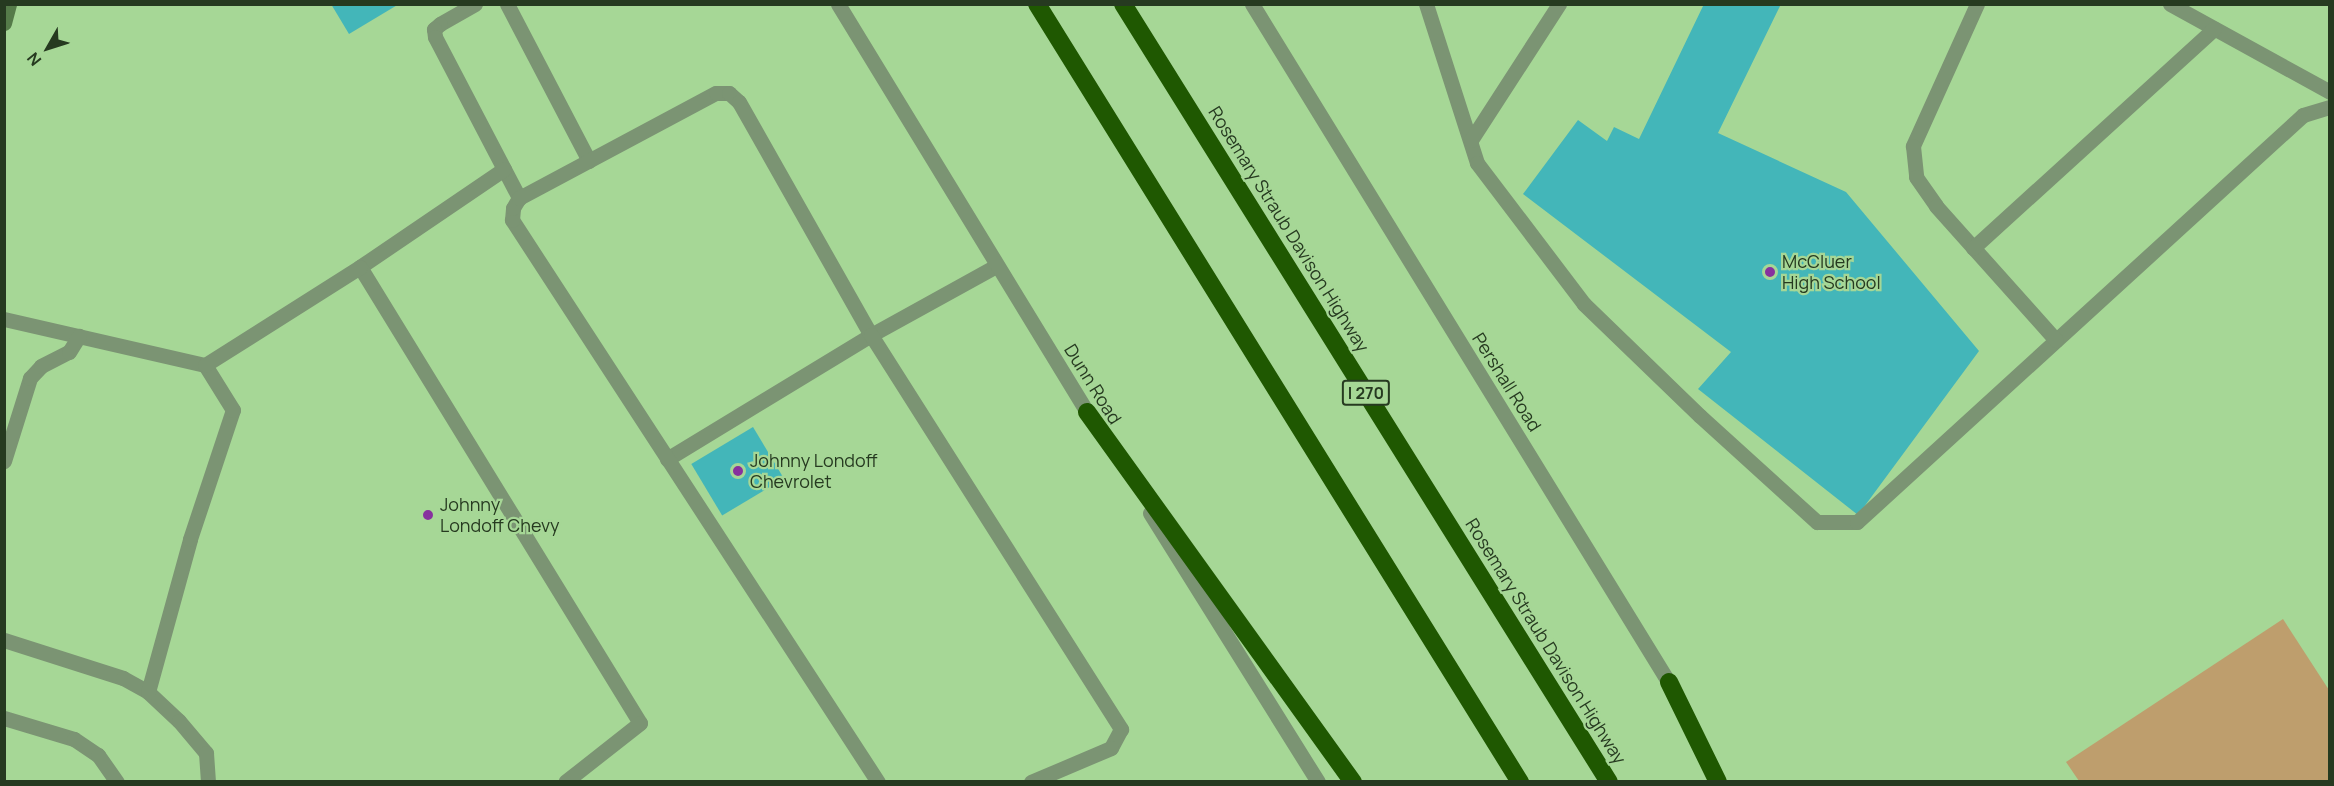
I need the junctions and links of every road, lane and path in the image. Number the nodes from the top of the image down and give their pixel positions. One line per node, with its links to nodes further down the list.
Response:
1 (9, 4): 12 (main road)
2 (475, 4): 18 (street)
3 (507, 4): 17 (street)
4 (838, 4): 21 (street, Dunn Road)
5 (1037, 4): 42 (highway)
6 (1123, 4): 43 (highway, Rosemary Straub Davison Highway / I 270)
7 (1252, 4): 32 (street, Pershall Road)
8 (1426, 4): 16 (street)
9 (1559, 4): 16 (street)
10 (1977, 4): 20 (street)
11 (2170, 4): 13 (street)
12 (4, 23)
13 (2214, 29): 14 (street); 20 (street)
14 (2330, 92)
15 (2330, 107): 26 (street)
16 (1471, 140): 26 (street)
17 (589, 161): 19 (street); 24 (street)
18 (504, 169): 19 (street); 22 (street)
19 (519, 198): 29 (street)
20 (1973, 248): 26 (street)
21 (996, 266): 24 (street); 28 (street, Dunn Road)
22 (360, 267): 27 (street); 37 (street)
23 (4, 319): 25 (street)
24 (871, 335): 29 (street); 39 (street)
25 (79, 336): 27 (street); 30 (street)
26 (2056, 340)
27 (205, 365): 33 (street)
28 (1087, 412): 40 (street, Dunn Road); 41 (highway)
29 (668, 459): 38 (street)
30 (4, 461)
31 (4, 640): 33 (street)
32 (1669, 682): 44 (highway); 45 (street, Pershall Road)
33 (148, 692): 36 (street)
34 (4, 718): 35 (street)
35 (117, 782)
36 (208, 782)
37 (565, 782)
38 (878, 782)
39 (1030, 782)
40 (1318, 782)
41 (1353, 782)
42 (1520, 782)
43 (1610, 782)
44 (1718, 782)
45 (1727, 782)

